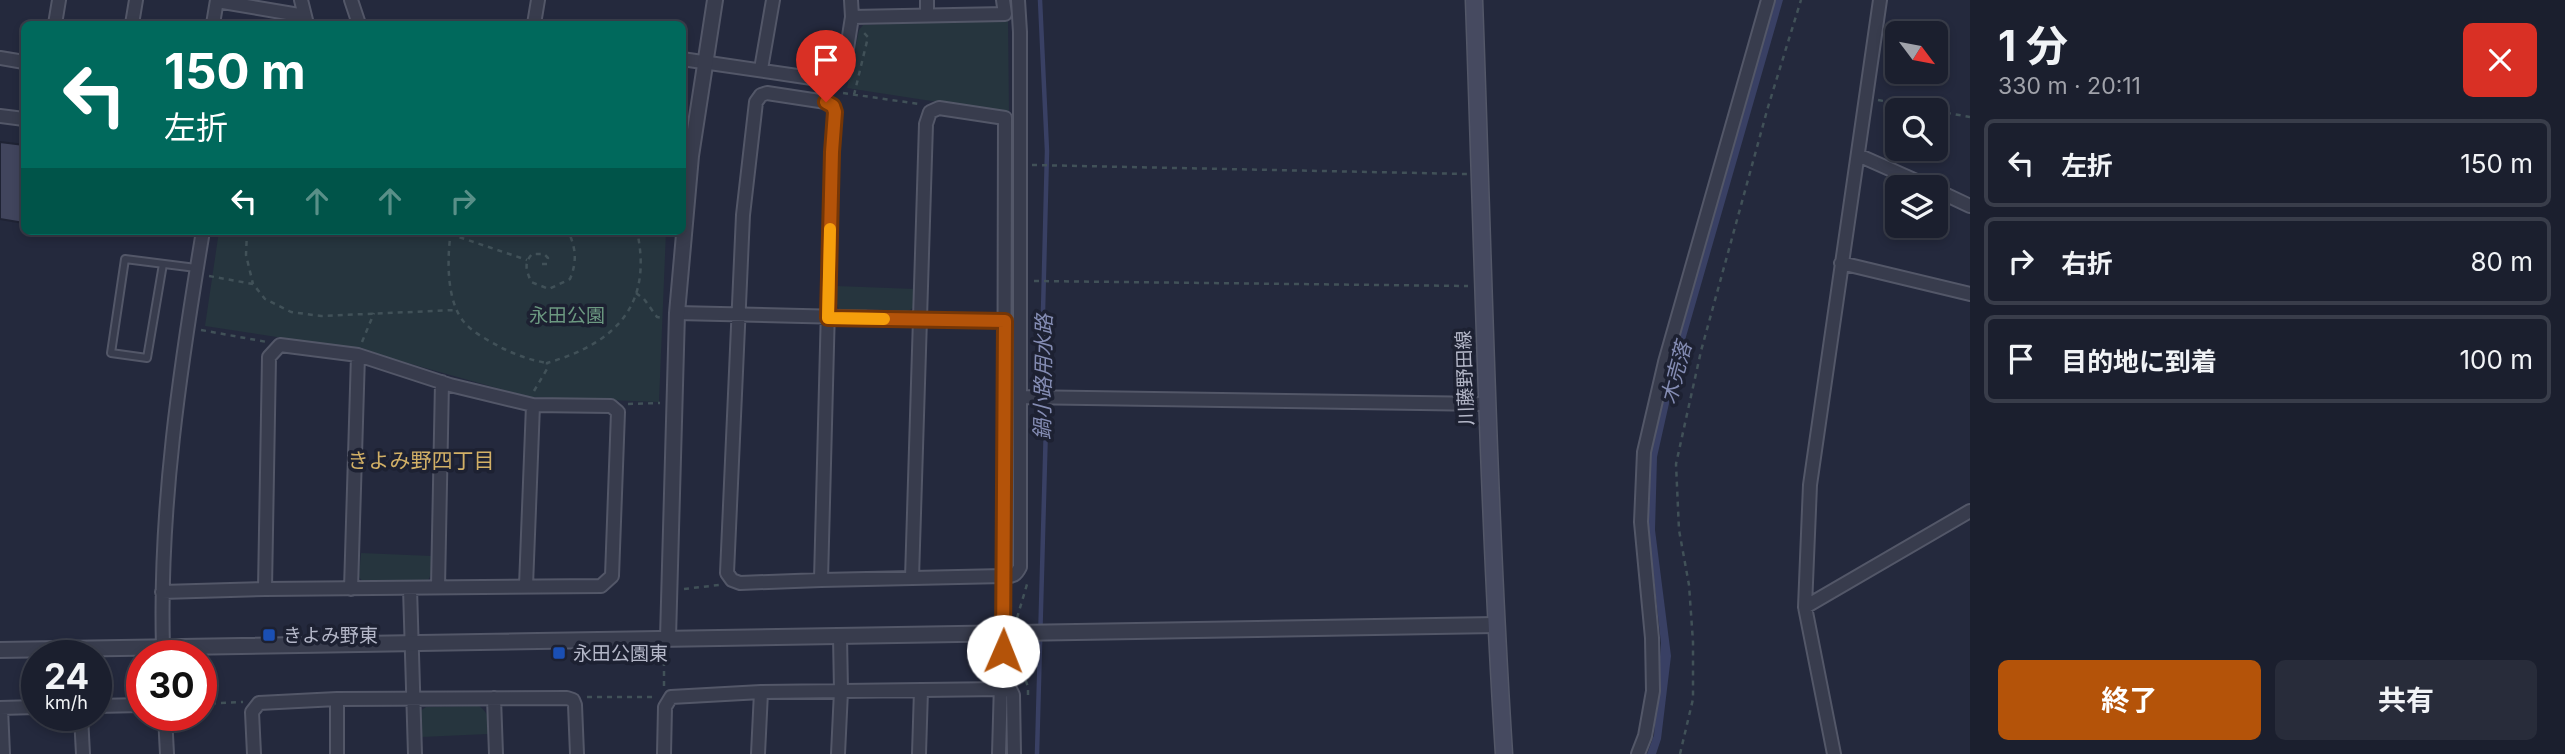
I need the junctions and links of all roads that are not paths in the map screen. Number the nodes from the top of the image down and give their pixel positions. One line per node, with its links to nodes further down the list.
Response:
1 (59, 0): 19 (street)
2 (136, 0): 20 (street)
3 (217, 0): 18 (street); 21 (street)
4 (301, 0): 18 (street)
5 (351, 0): 22 (street)
6 (538, 0): 23 (street)
7 (715, 0): 27 (street)
8 (773, 0): 28 (street)
9 (851, 0): 17 (street)
10 (927, 0): 16 (street)
11 (1003, 0): 16 (street)
12 (1018, 0): 49 (street)
13 (1474, 0): 50 (main road, 川藤野田線)
14 (1768, 0): 98 (street)
15 (1880, 0): 31 (street)
16 (927, 15): 17 (street)
17 (852, 17): 28 (street)
18 (306, 20)
19 (56, 21)
20 (132, 21)
21 (214, 21)
22 (358, 21)
23 (534, 21)
24 (0, 58): 26 (street)
25 (686, 60): 27 (street)
26 (21, 62)
27 (704, 62): 28 (street); 33 (street)
28 (761, 69)
29 (0, 116): 30 (street)
30 (21, 120)
31 (1858, 155): 32 (street); 38 (street)
32 (1903, 175)
33 (686, 179)
34 (1948, 196): 35 (street)
35 (1970, 206)
36 (201, 235): 40 (street)
37 (680, 235): 43 (street)
38 (1841, 263): 41 (street); 62 (street)
39 (163, 264): 39 (lane); 40 (lane)
40 (196, 271): 61 (street)
41 (1970, 294)
42 (737, 315): 43 (street); 44 (street); 44 (street); 55 (street)
43 (671, 316): 66 (street)
44 (828, 318): 45 (street); 55 (street)
45 (920, 320): 46 (street); 46 (street); 54 (street)
46 (1005, 321): 53 (street)
47 (358, 355): 48 (street); 59 (street); 60 (street)
48 (442, 382): 51 (street); 57 (street)
49 (1020, 397): 50 (street); 53 (street)
50 (1487, 404): 63 (main road, 川藤野田線)
51 (533, 405): 56 (street); 56 (street)
52 (1970, 511): 62 (street)
53 (1004, 576): 54 (street); 64 (street)
54 (912, 578): 55 (street)
55 (821, 580)
56 (526, 586): 57 (street)
57 (438, 587): 58 (street)
58 (410, 588): 60 (street); 68 (street)
59 (265, 589): 60 (street); 61 (street)
60 (351, 589)
61 (162, 592): 67 (street)
62 (1805, 607): 99 (street)
63 (1496, 625): 64 (street); 97 (main road, 川藤野田線)
64 (1003, 632): 65 (street); 72 (street)
65 (840, 636): 66 (street); 74 (street)
66 (668, 638): 68 (street)
67 (163, 640)
68 (413, 643): 69 (street); 78 (street)
69 (217, 647)
70 (126, 648): 71 (street)
71 (0, 650)
72 (1002, 689): 73 (street); 95 (street); 96 (street)
73 (920, 690): 74 (street); 94 (street)
74 (841, 691): 75 (street); 93 (street)
75 (761, 692): 91 (street); 92 (street)
76 (494, 698): 78 (street); 89 (street); 90 (street)
77 (337, 699): 78 (street); 86 (street); 87 (street)
78 (413, 700): 88 (street)
79 (21, 707): 80 (street)
80 (0, 708): 83 (street)
81 (82, 731): 84 (street)
82 (166, 731): 85 (street)
83 (3, 754)
84 (83, 754)
85 (167, 754)
86 (254, 754)
87 (337, 754)
88 (415, 754)
89 (496, 754)
90 (577, 754)
91 (664, 754)
92 (758, 754)
93 (838, 754)
94 (919, 754)
95 (999, 754)
96 (1014, 754)
97 (1504, 754)
98 (1638, 754)
99 (1834, 754)

